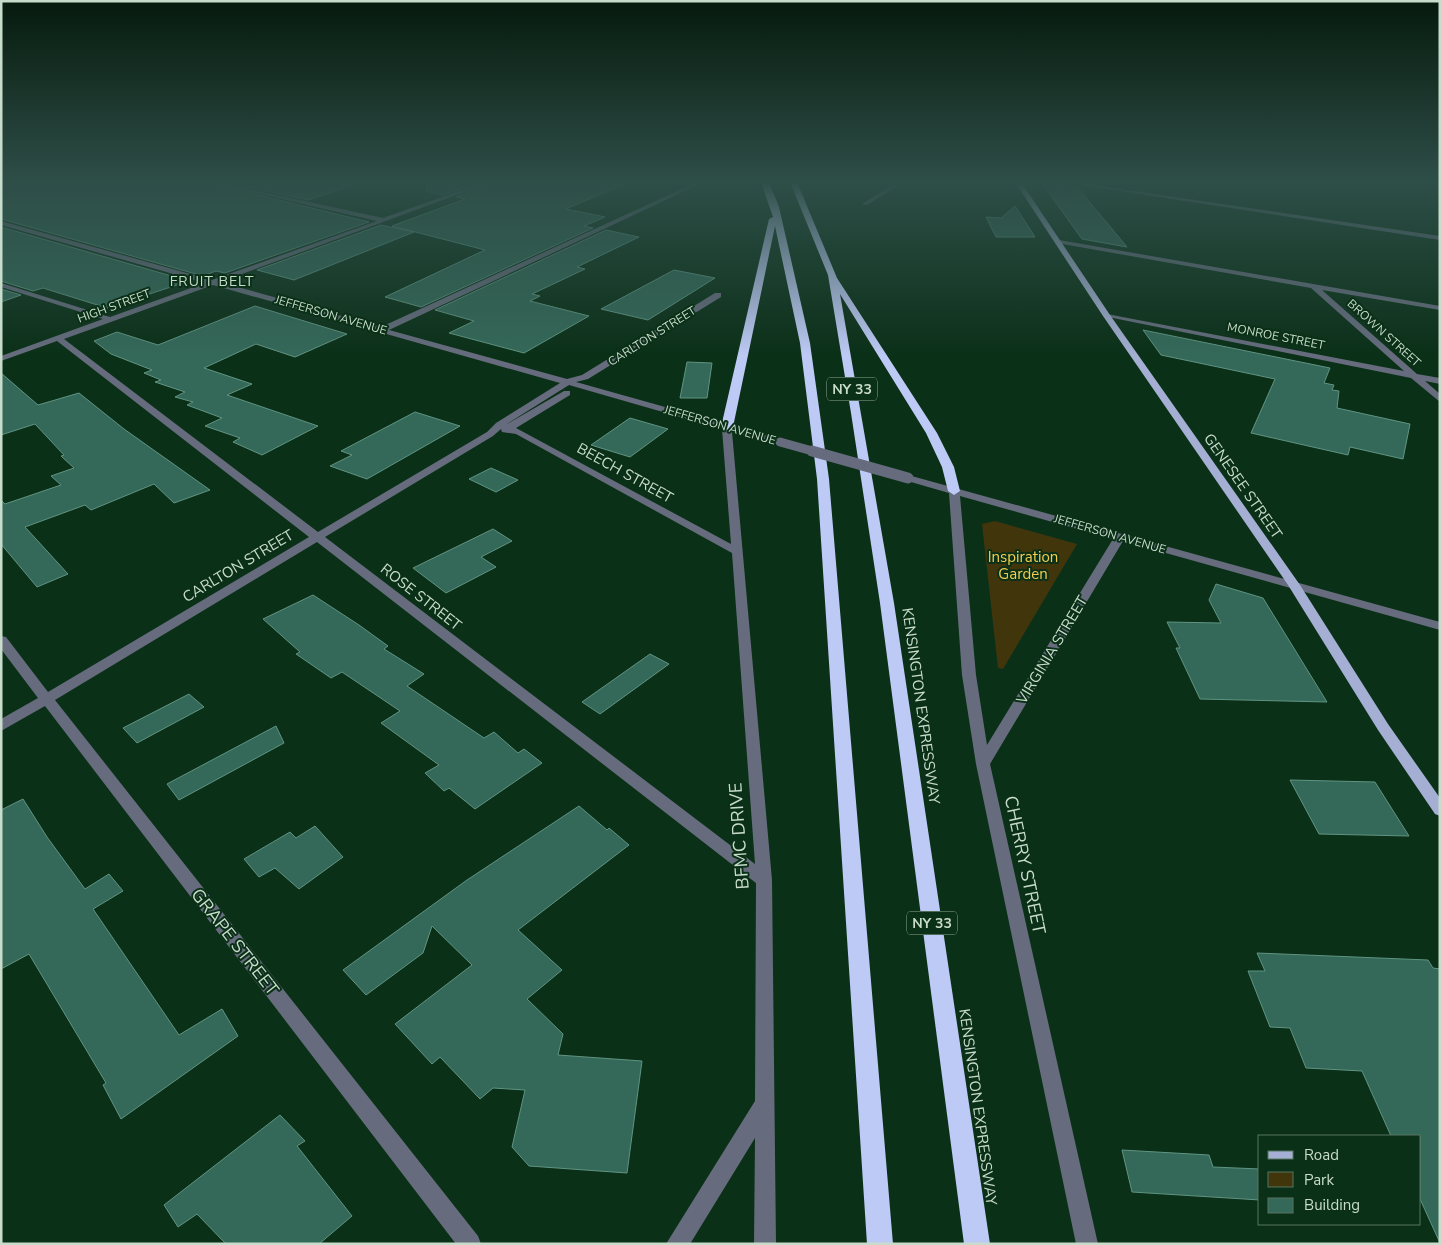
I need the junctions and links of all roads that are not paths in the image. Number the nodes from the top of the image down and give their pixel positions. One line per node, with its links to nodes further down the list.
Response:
1 (62, 240): 9 (street, JEFFERSON AVENUE)
2 (328, 240): 9 (street, HIGH STREET)
3 (576, 240): 16 (street)
4 (771, 240): 24 (highway)
5 (782, 240): 43 (highway, NY 33)
6 (817, 240): 8 (highway, KENSINGTON EXPRESSWAY / NY 33)
7 (1059, 242): 11 (street); 14 (main road, GENESEE STREET)
8 (832, 275): 27 (highway); 44 (highway, KENSINGTON EXPRESSWAY / NY 33)
9 (212, 282): 15 (street, HIGH STREET); 16 (street, JEFFERSON AVENUE)
10 (1, 285): 15 (street)
11 (1312, 286): 13 (street); 19 (street, BROWN STREET)
12 (718, 295): 21 (street, CARLTON STREET)
13 (1440, 308)
14 (1107, 316): 19 (street, MONROE STREET); 31 (main road, GENESEE STREET)
15 (110, 320): 17 (street, HIGH STREET)
16 (382, 330): 20 (street, JEFFERSON AVENUE)
17 (58, 338): 18 (street, HIGH STREET); 29 (street, ROSE STREET)
18 (1, 359)
19 (1414, 376): 22 (street, MONROE STREET); 23 (street, BROWN STREET)
20 (570, 381): 21 (street, CARLTON STREET); 25 (street, CARLTON STREET)
21 (583, 381): 24 (street, JEFFERSON AVENUE); 26 (street, CARLTON STREET)
22 (1440, 381)
23 (1440, 399)
24 (727, 427): 27 (street, JEFFERSON AVENUE, bridge); 30 (street, BFMC DRIVE)
25 (495, 429): 26 (street, BEECH STREET); 29 (street, CARLTON STREET)
26 (510, 429): 30 (street, BEECH STREET)
27 (954, 491): 28 (street, JEFFERSON AVENUE); 36 (street, CHERRY STREET)
28 (1120, 537): 31 (street, JEFFERSON AVENUE); 36 (street, VIRGINIA STREET)
29 (316, 538): 34 (street, CARLTON STREET); 38 (street, ROSE STREET)
30 (736, 551): 38 (street, BFMC DRIVE)
31 (1294, 585): 32 (street, JEFFERSON AVENUE); 37 (main road, GENESEE STREET)
32 (1440, 626)
33 (1, 640): 34 (street, GRAPE STREET)
34 (47, 699): 35 (street, CARLTON STREET); 40 (street, GRAPE STREET)
35 (1, 726)
36 (983, 764): 45 (street, CHERRY STREET)
37 (1440, 810)
38 (764, 880): 39 (street, BFMC DRIVE)
39 (764, 1104): 41 (street); 42 (street, BFMC DRIVE)
40 (470, 1244)
41 (677, 1244)
42 (766, 1244)
43 (880, 1244)
44 (978, 1244)
45 (1087, 1244)

